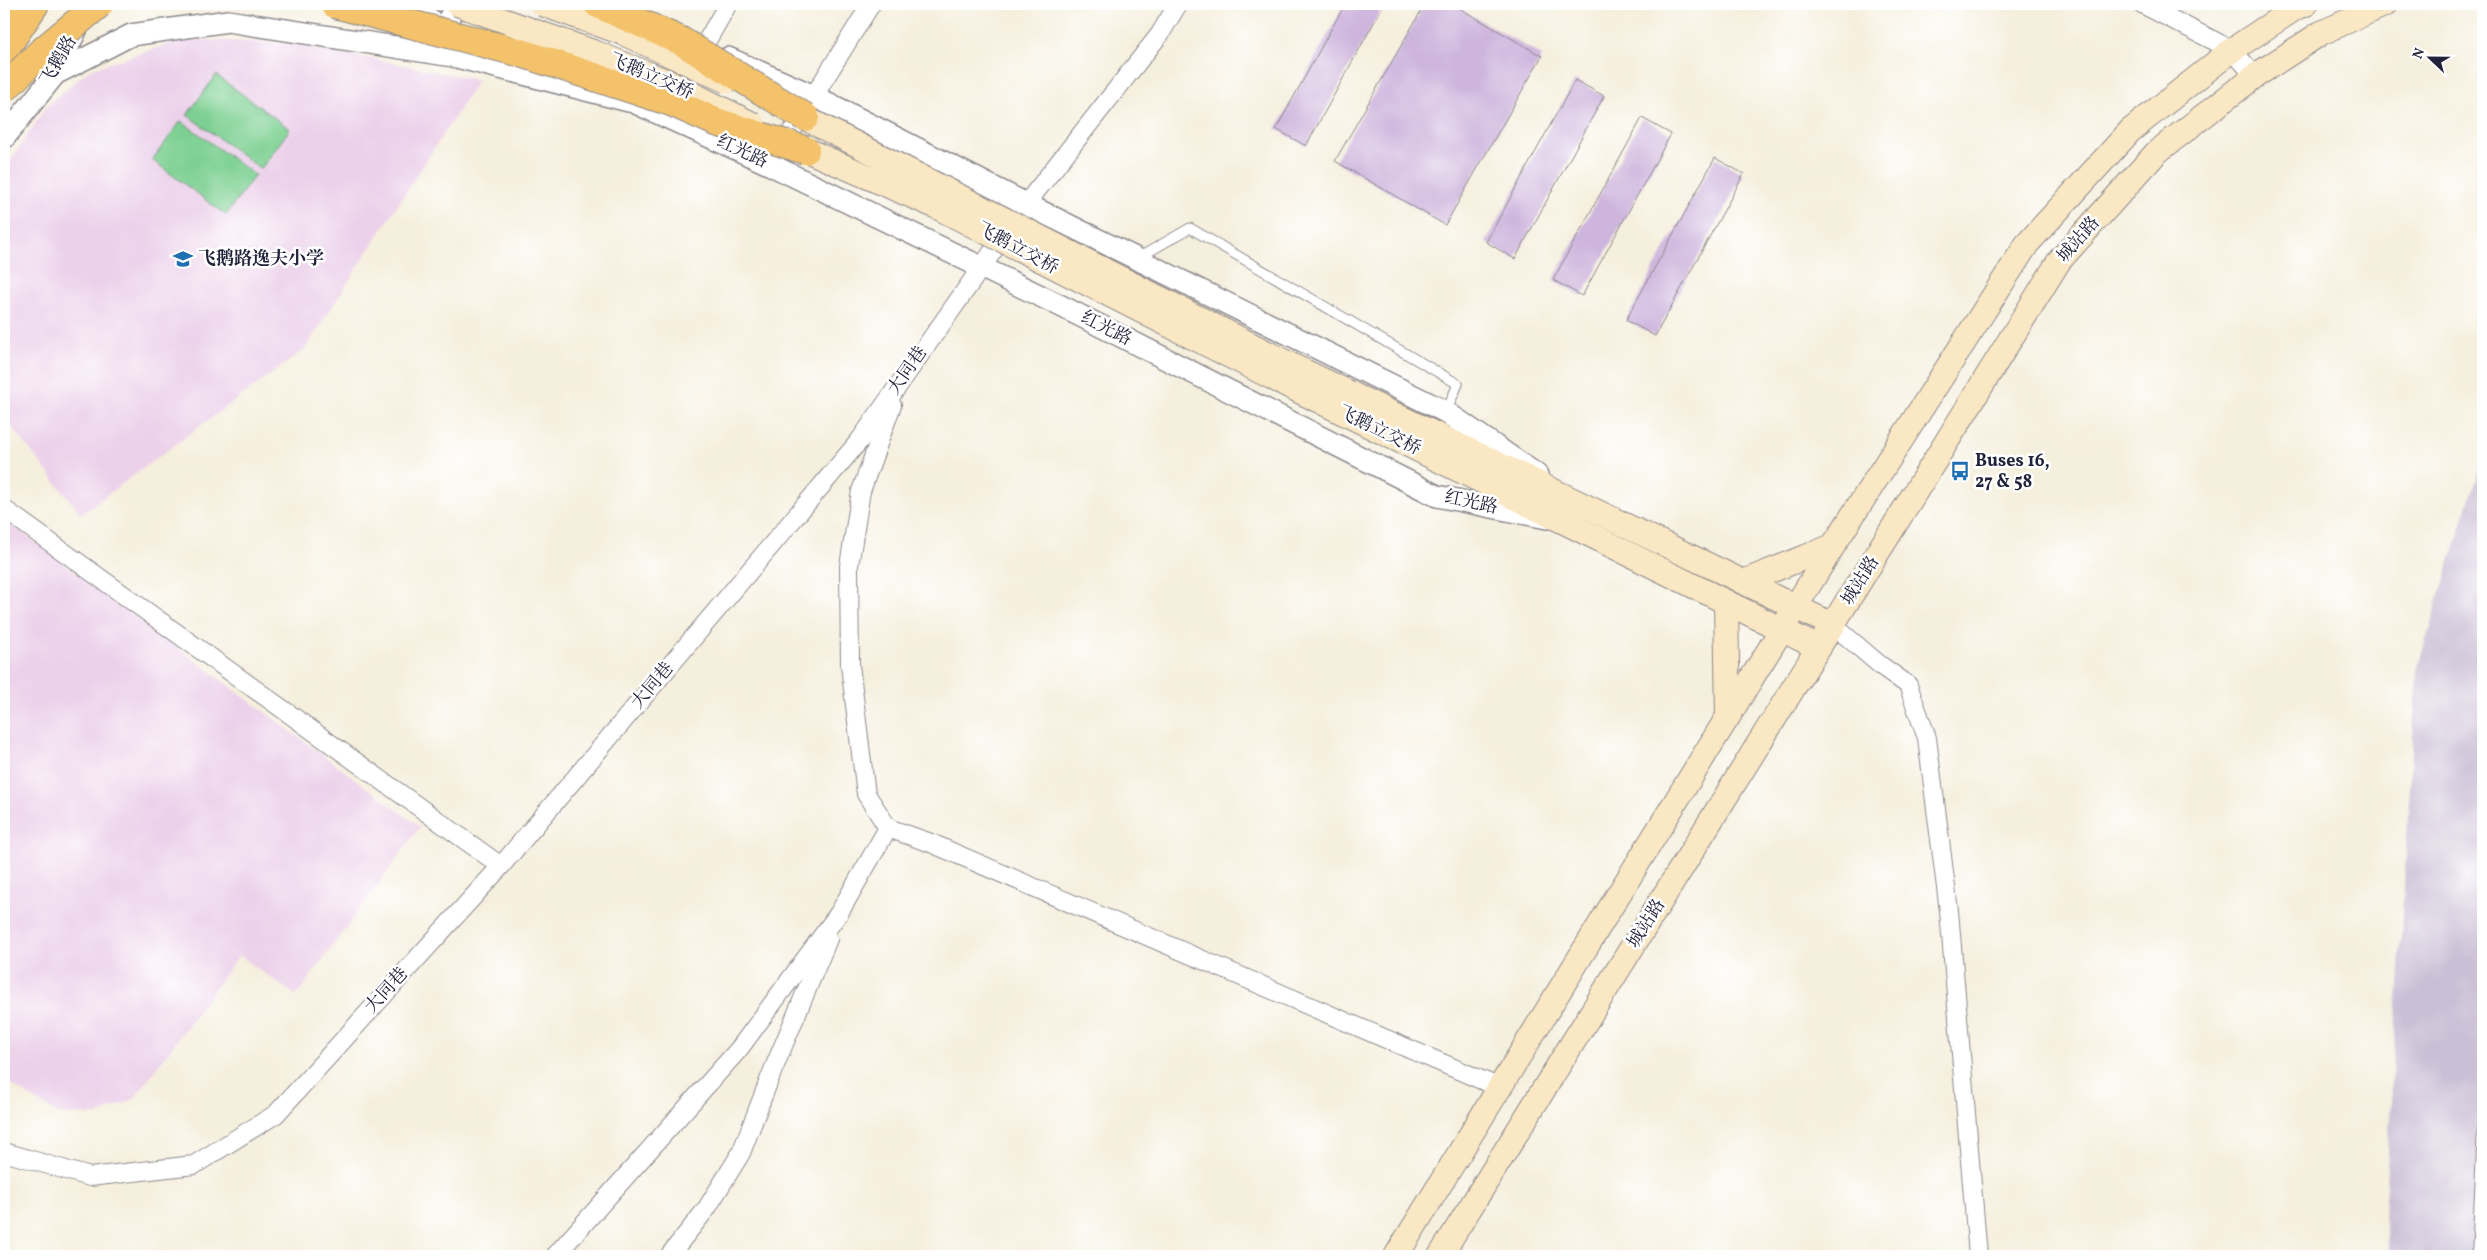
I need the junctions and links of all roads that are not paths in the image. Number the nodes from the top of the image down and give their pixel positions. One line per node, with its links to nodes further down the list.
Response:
1 (8, 4): 17 (main road)
2 (35, 4): 20 (main road)
3 (89, 4): 22 (street, 飞鹅路)
4 (99, 4): 24 (main road, bridge)
5 (335, 4): 29 (main road, bridge)
6 (393, 4): 18 (street, 红光路)
7 (457, 4): 18 (street); 29 (main road, 飞鹅立交桥, bridge)
8 (542, 4): 26 (main road, 飞鹅立交桥, bridge)
9 (598, 4): 26 (main road, bridge)
10 (605, 4): 19 (street)
11 (728, 4): 19 (street)
12 (871, 4): 26 (street)
13 (1178, 4): 31 (street, 大同巷)
14 (2142, 4): 21 (street)
15 (2306, 4): 21 (main road, 城站路)
16 (2386, 4): 23 (main road, 城站路)
17 (4, 10)
18 (446, 25): 25 (street, 红光路)
19 (703, 47): 26 (street); 27 (street)
20 (4, 50)
21 (2232, 50): 23 (street); 40 (main road, 城站路)
22 (55, 74): 25 (street); 28 (street, 飞鹅路)
23 (2255, 76): 44 (main road, 城站路)
24 (4, 89)
25 (634, 102): 27 (street, 红光路)
26 (809, 106): 30 (street); 31 (street); 34 (main road, 飞鹅立交桥, bridge)
27 (664, 116): 30 (street, 红光路)
28 (4, 138)
29 (805, 150): 34 (main road, 飞鹅立交桥, bridge)
30 (771, 165): 33 (street, 红光路)
31 (1026, 204): 32 (street); 33 (street, 大同巷)
32 (1138, 258): 36 (street); 36 (lane)
33 (980, 267): 35 (street, 大同巷); 39 (street, 红光路)
34 (1281, 371): 37 (main road, 飞鹅立交桥); 39 (main road, 飞鹅立交桥)
35 (901, 381): 48 (street); 49 (street, 大同巷)
36 (1446, 412): 37 (street)
37 (1574, 501): 41 (main road)
38 (4, 509): 49 (street)
39 (1564, 522): 42 (main road, 红光路)
40 (1833, 546): 41 (main road); 43 (main road, 城站路)
41 (1743, 582): 43 (main road)
42 (1726, 602): 45 (main road, 红光路); 47 (main road)
43 (1796, 607): 44 (main road); 45 (main road, 城站路)
44 (1833, 625): 46 (main road, 城站路); 58 (street)
45 (1782, 629): 46 (main road, 红光路); 47 (main road, 城站路)
46 (1819, 648): 57 (main road, 城站路)
47 (1728, 717): 51 (main road, 城站路)
48 (888, 828): 50 (street); 51 (street)
49 (501, 866): 53 (street, 大同巷)
50 (839, 913): 54 (street); 55 (street)
51 (1500, 1088): 56 (main road, 城站路)
52 (2483, 1116): 59 (lane)
53 (4, 1152)
54 (556, 1256)
55 (669, 1256)
56 (1396, 1256)
57 (1440, 1256)
58 (1978, 1256)
59 (2480, 1256)

